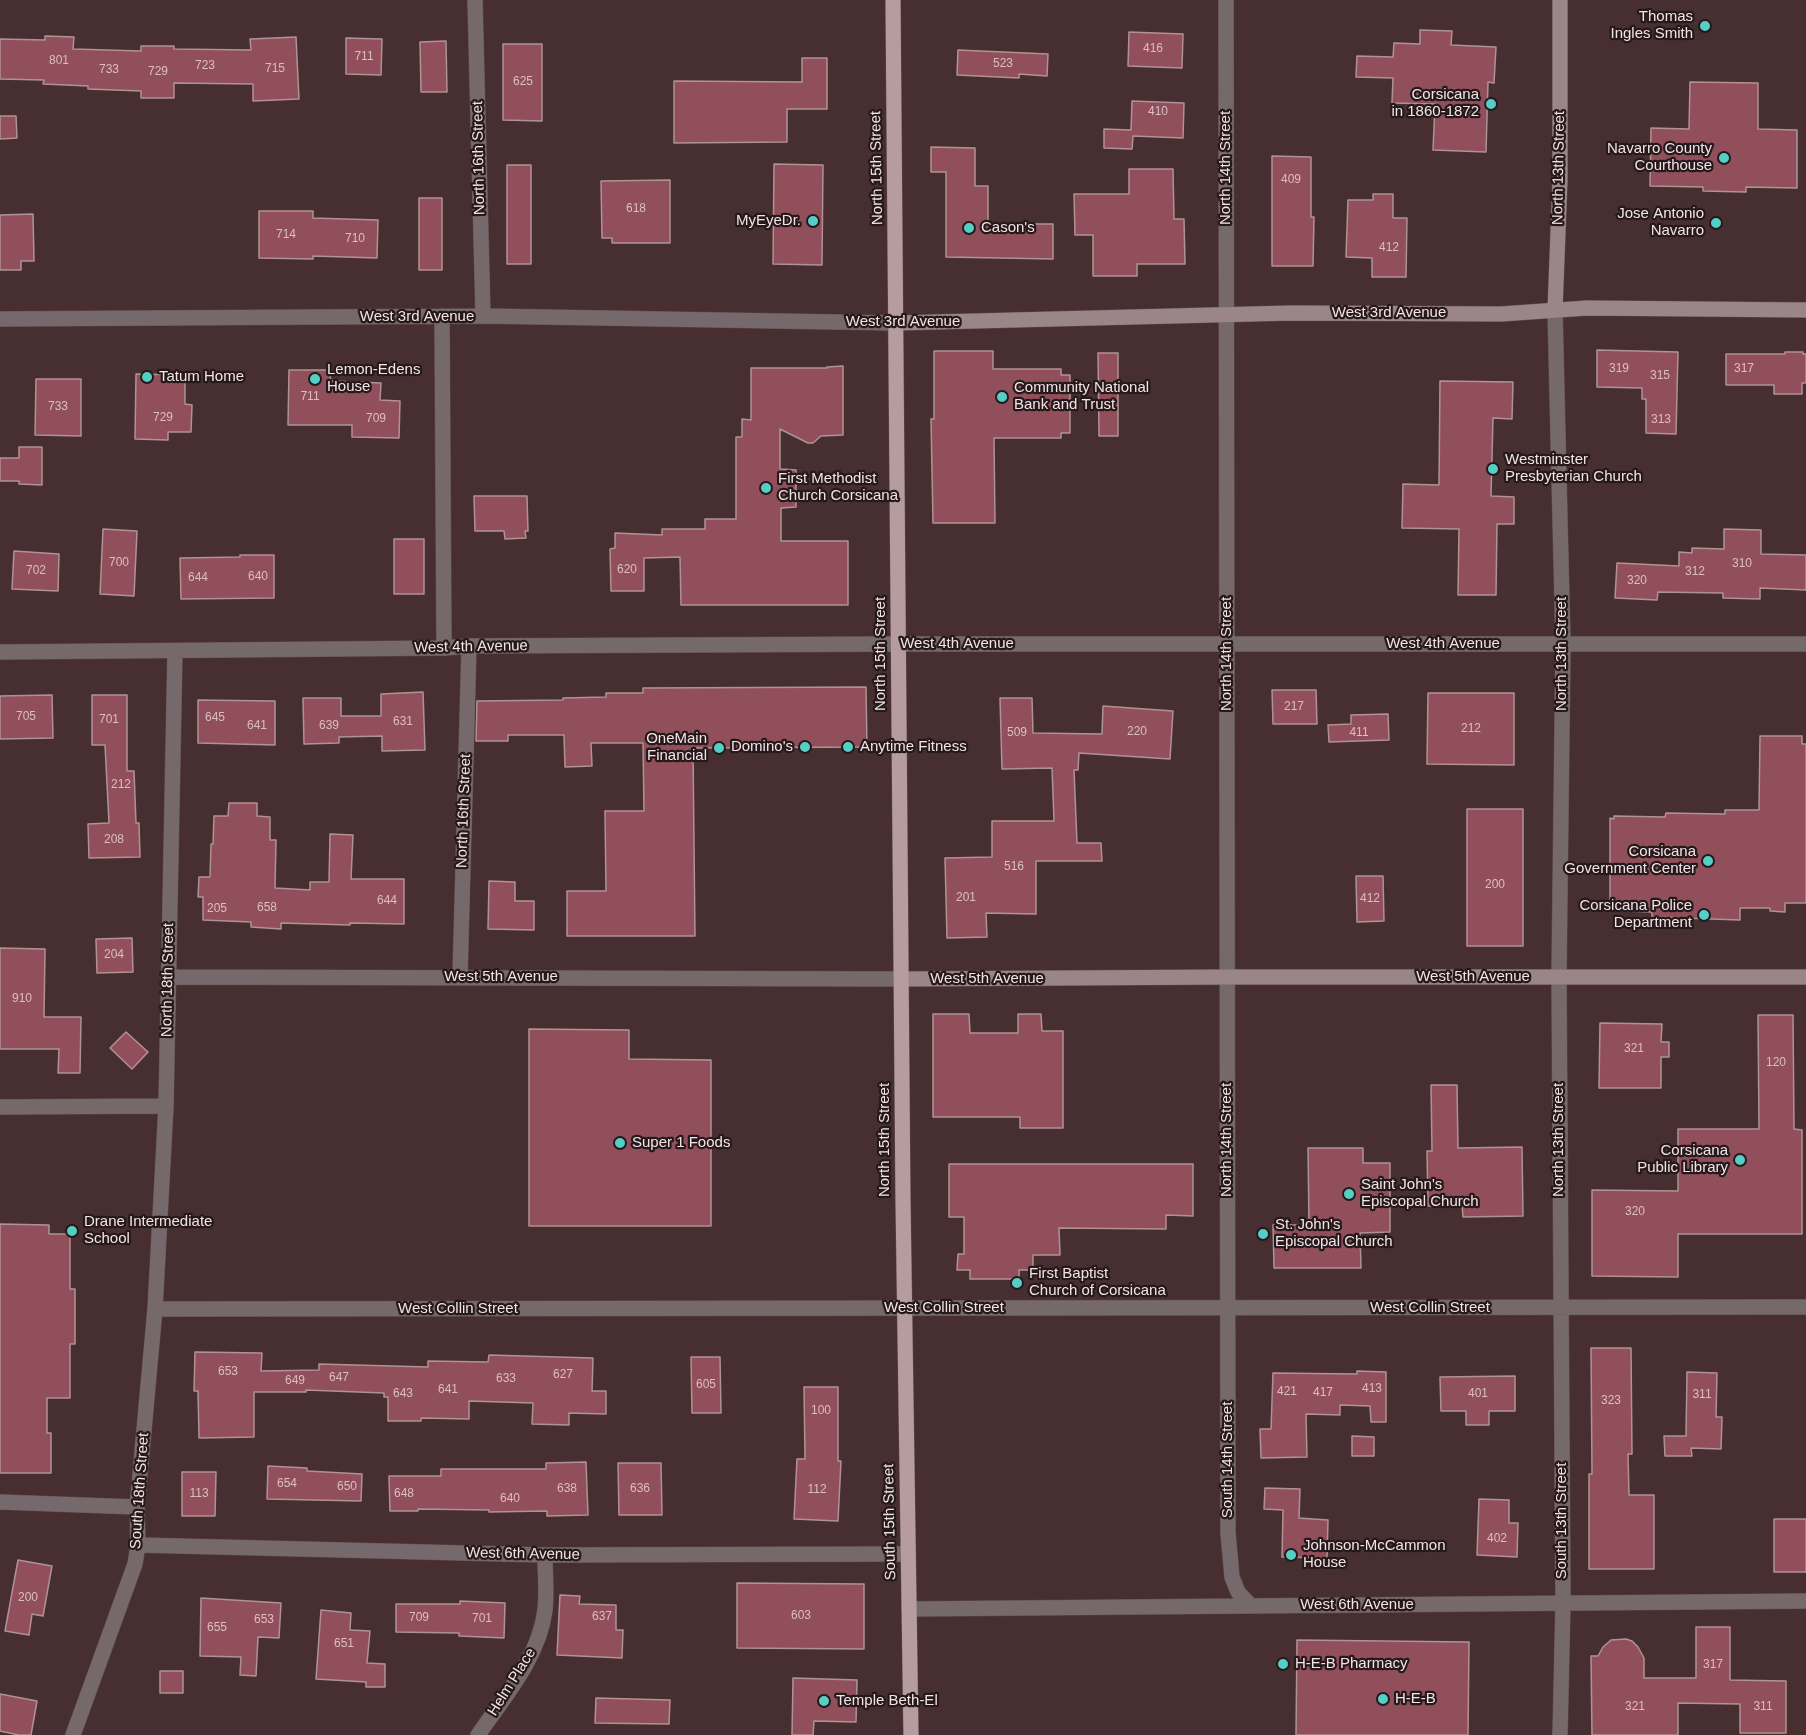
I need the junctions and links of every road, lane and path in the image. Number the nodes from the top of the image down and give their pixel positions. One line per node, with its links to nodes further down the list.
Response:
1 (474, 0): 9 (street, North 16th Street)
2 (893, 0): 11 (main road, North 15th Street)
3 (1226, 0): 7 (street, North 14th Street)
4 (1560, 0): 5 (street, North 13th Street)
5 (1555, 310): 6 (street, West 3rd Avenue); 7 (street, West 3rd Avenue); 14 (street, North 13th Street)
6 (1806, 310)
7 (1226, 315): 11 (street, West 3rd Avenue); 13 (street, North 14th Street)
8 (442, 316): 9 (street, West 3rd Avenue); 10 (street, West 3rd Avenue); 17 (street)
9 (483, 316): 11 (street, West 3rd Avenue)
10 (0, 319)
11 (896, 323): 12 (main road, North 15th Street)
12 (899, 644): 13 (street, West 4th Avenue); 16 (street, West 4th Avenue); 25 (main road, North 15th Street)
13 (1227, 644): 14 (street, West 4th Avenue); 23 (street, North 14th Street)
14 (1563, 644): 15 (street, West 4th Avenue); 20 (street, North 13th Street)
15 (1806, 644)
16 (469, 646): 17 (street, West 4th Avenue); 22 (street, North 16th Street)
17 (444, 648): 18 (street, West 4th Avenue)
18 (175, 651): 19 (street, West 4th Avenue); 21 (street, North 18th Street)
19 (0, 652)
20 (1559, 976): 23 (street, West 5th Avenue); 24 (street, West 5th Avenue); 28 (street, North 13th Street)
21 (168, 977): 22 (street, West 5th Avenue); 26 (street, North 18th Street)
22 (460, 977): 25 (street, West 5th Avenue)
23 (1227, 977): 25 (street, West 5th Avenue); 31 (street, North 14th Street)
24 (1806, 977)
25 (902, 979): 30 (main road, North 15th Street)
26 (166, 1106): 27 (street); 32 (street, North 18th Street)
27 (0, 1107)
28 (1560, 1307): 29 (street, West Collin Street); 31 (street, West Collin Street); 39 (street, South 13th Street)
29 (1806, 1307)
30 (904, 1308): 31 (street, West Collin Street); 32 (street, West Collin Street); 36 (main road, South 15th Street)
31 (1227, 1308): 40 (street, South 14th Street)
32 (155, 1310): 34 (street, South 18th Street)
33 (0, 1502): 34 (street)
34 (137, 1507): 35 (street, South 18th Street)
35 (138, 1545): 37 (street, West 6th Avenue); 42 (street, South 18th Street)
36 (908, 1554): 37 (street, West 6th Avenue); 41 (main road, South 15th Street)
37 (545, 1555): 43 (street, Helm Place)
38 (1806, 1601): 39 (street, West 6th Avenue)
39 (1563, 1603): 40 (street, West 6th Avenue); 45 (street, South 13th Street)
40 (1251, 1606): 41 (street, West 6th Avenue)
41 (909, 1609): 44 (main road, South 15th Street)
42 (73, 1735)
43 (478, 1735)
44 (910, 1735)
45 (1560, 1735)

